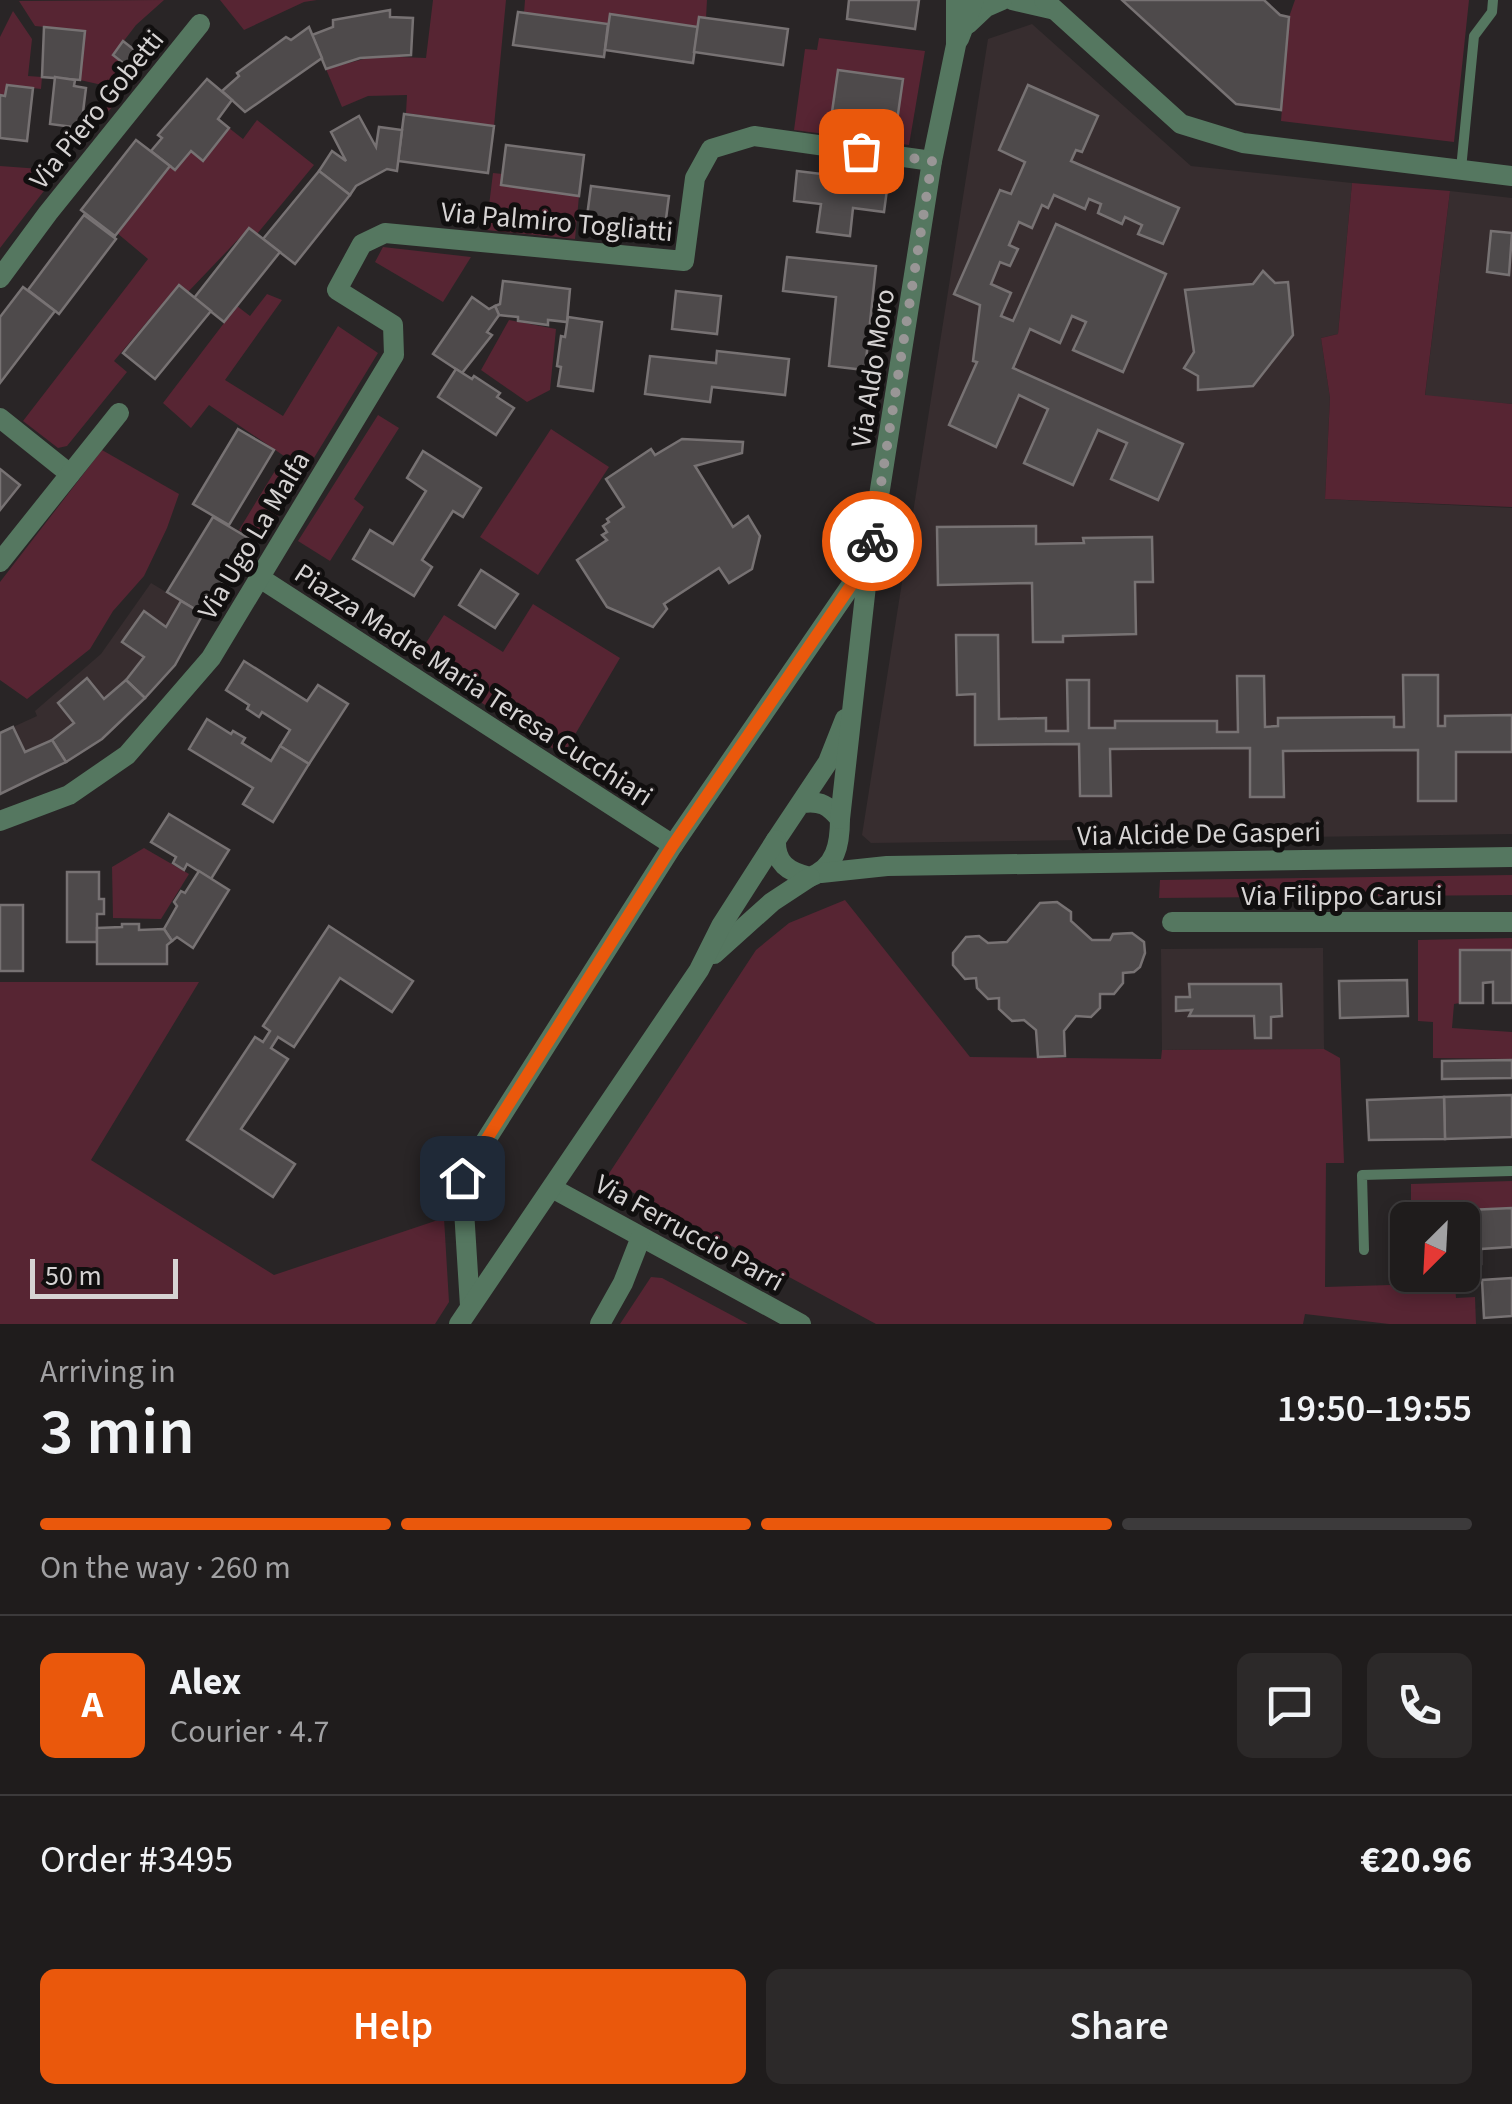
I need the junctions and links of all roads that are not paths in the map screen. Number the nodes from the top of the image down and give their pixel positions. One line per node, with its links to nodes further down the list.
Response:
1 (956, 0): 8 (street)
2 (974, 0): 7 (street)
3 (1002, 0): 7 (street)
4 (1493, 0): 10 (lane)
5 (1034, 2): 10 (street)
6 (200, 24): 13 (street, Via Piero Gobetti)
7 (966, 26): 8 (street)
8 (956, 45): 9 (street, Via Aldo Moro)
9 (932, 161): 12 (street, Via Palmiro Togliatti); 17 (street, Via Aldo Moro)
10 (1461, 170): 11 (street)
11 (1512, 176)
12 (385, 234): 19 (street, Via Ugo La Malfa)
13 (0, 278)
14 (119, 412): 16 (street)
15 (0, 418): 16 (street)
16 (70, 474): 18 (street)
17 (869, 559): 20 (street, Via Aldo Moro); 25 (street)
18 (0, 562)
19 (260, 578): 22 (street, Via Ugo La Malfa); 25 (street, Piazza Madre Maria Teresa Cucchiari)
20 (852, 700): 21 (street, Via Aldo Moro); 23 (street, Via Aldo Moro)
21 (803, 804): 23 (street); 24 (street)
22 (0, 822)
23 (840, 829): 27 (street); 28 (street)
24 (776, 840): 28 (street); 31 (street)
25 (673, 845): 36 (street)
26 (1512, 856): 27 (street, Via Alcide De Gasperi)
27 (886, 866): 28 (street, Via Alcide De Gasperi)
28 (815, 875): 31 (street)
29 (1172, 922): 30 (street, Via Filippo Carusi)
30 (1512, 922)
31 (699, 970): 33 (street)
32 (1512, 1172): 35 (lane)
33 (552, 1188): 34 (street, Via Ferruccio Parri); 36 (street)
34 (641, 1237): 37 (street); 38 (street, Via Ferruccio Parri)
35 (1364, 1250)
36 (464, 1315)
37 (600, 1324)
38 (801, 1324)

